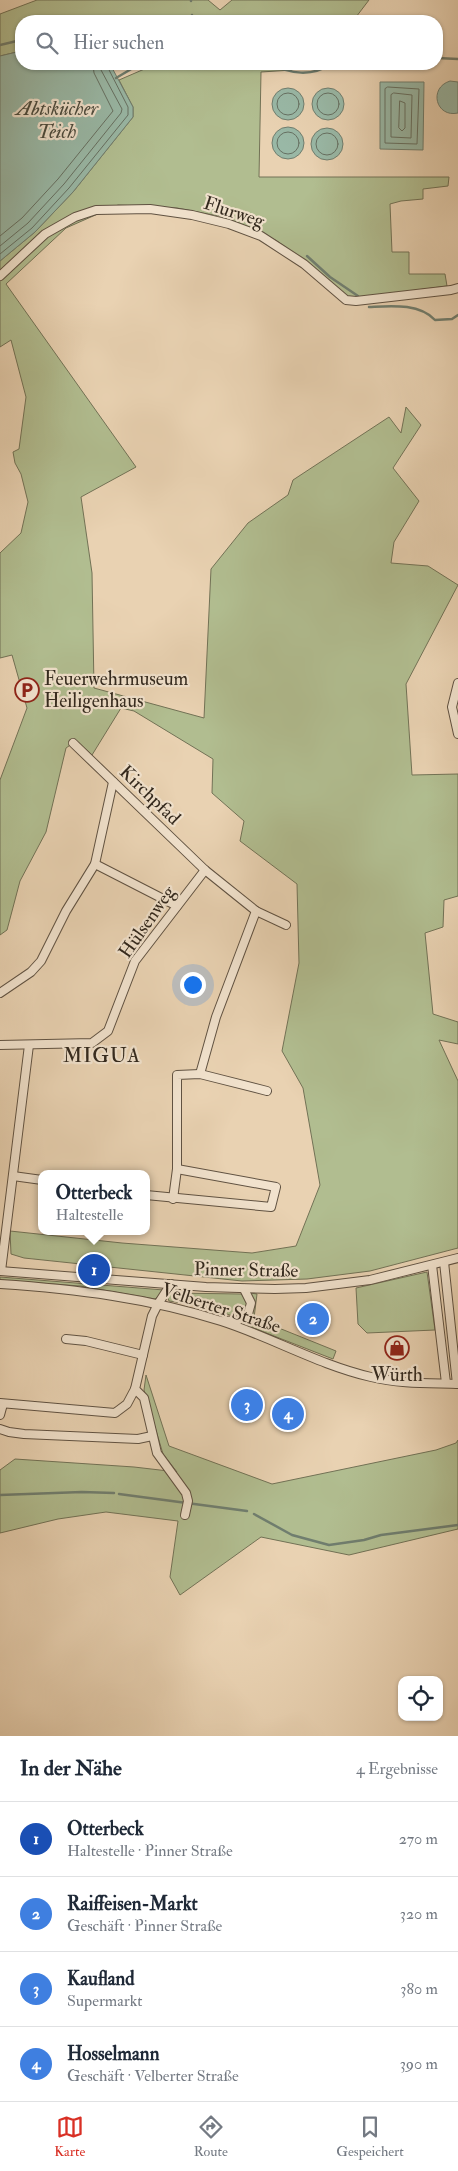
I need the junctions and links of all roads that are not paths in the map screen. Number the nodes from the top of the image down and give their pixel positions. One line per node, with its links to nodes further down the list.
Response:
1 (0, 276): 2 (street, Flurweg)
2 (458, 288)
3 (458, 683): 4 (street)
4 (458, 734)
5 (73, 743): 6 (street, Kirchpfad)
6 (113, 782): 7 (street); 8 (street, Kirchpfad)
7 (95, 864): 9 (street); 12 (street)
8 (206, 870): 9 (street, Hülsenweg); 10 (street, Kirchpfad)
9 (177, 906): 14 (street, Hülsenweg)
10 (256, 911): 11 (street, Kirchpfad); 15 (street)
11 (286, 925)
12 (0, 993)
13 (0, 1045): 14 (street, Hülsenweg)
14 (29, 1045): 18 (street)
15 (200, 1074): 16 (street); 17 (street)
16 (267, 1091)
17 (177, 1169): 21 (street); 21 (street)
18 (13, 1176): 19 (street); 23 (street)
19 (38, 1179)
20 (150, 1196): 21 (street)
21 (173, 1199)
22 (0, 1200): 23 (street)
23 (10, 1202): 27 (street)
24 (458, 1258): 25 (street, Pinner Straße)
25 (444, 1262): 26 (street, Pinner Straße); 36 (street)
26 (432, 1265): 30 (street, Pinner Straße); 35 (street)
27 (0, 1271): 29 (street, Pinner Straße)
28 (0, 1284): 31 (street, Velberter Straße)
29 (171, 1284): 30 (street, Pinner Straße); 31 (street)
30 (244, 1289): 32 (street)
31 (158, 1304): 32 (street, Velberter Straße); 34 (street)
32 (221, 1321): 35 (street, Velberter Straße)
33 (66, 1339): 34 (street)
34 (143, 1354): 37 (street)
35 (446, 1384): 36 (street, Velberter Straße)
36 (458, 1384)
37 (135, 1389): 38 (street); 41 (street)
38 (1, 1403): 39 (street)
39 (0, 1415)
40 (0, 1429): 41 (street)
41 (152, 1436): 42 (street)
42 (186, 1511)

